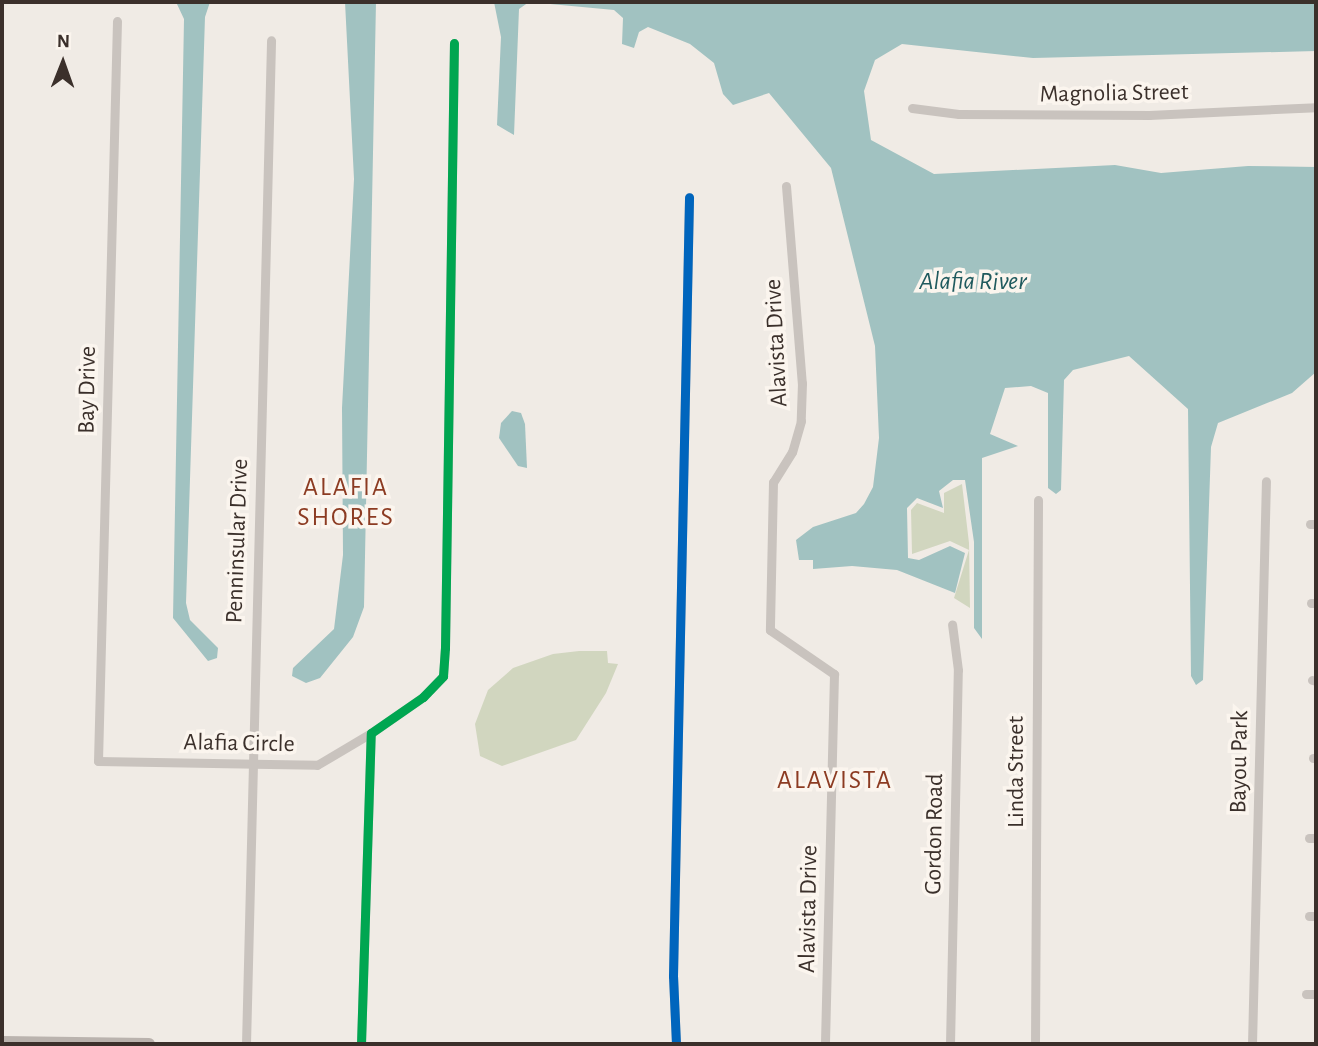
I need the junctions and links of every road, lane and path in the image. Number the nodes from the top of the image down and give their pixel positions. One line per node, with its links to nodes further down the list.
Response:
1 (117, 21): 12 (street, Bay Drive)
2 (271, 40): 13 (street, Penninsular Drive)
3 (454, 43): 11 (street, Alafia Circle)
4 (1316, 107): 5 (street, Magnolia Street)
5 (912, 108)
6 (786, 186): 19 (street, Alavista Drive)
7 (689, 197): 18 (street)
8 (1266, 481): 22 (street, Bayou Park)
9 (1038, 500): 21 (street, Linda Street)
10 (952, 624): 20 (street, Gordon Road)
11 (371, 733): 13 (street, Alafia Circle); 17 (street)
12 (98, 761): 13 (street, Alafia Circle)
13 (251, 763): 16 (street, Penninsular Drive)
14 (2, 1042): 15 (main road)
15 (149, 1044)
16 (246, 1044)
17 (361, 1044)
18 (676, 1044)
19 (825, 1044)
20 (950, 1044)
21 (1035, 1044)
22 (1252, 1044)

